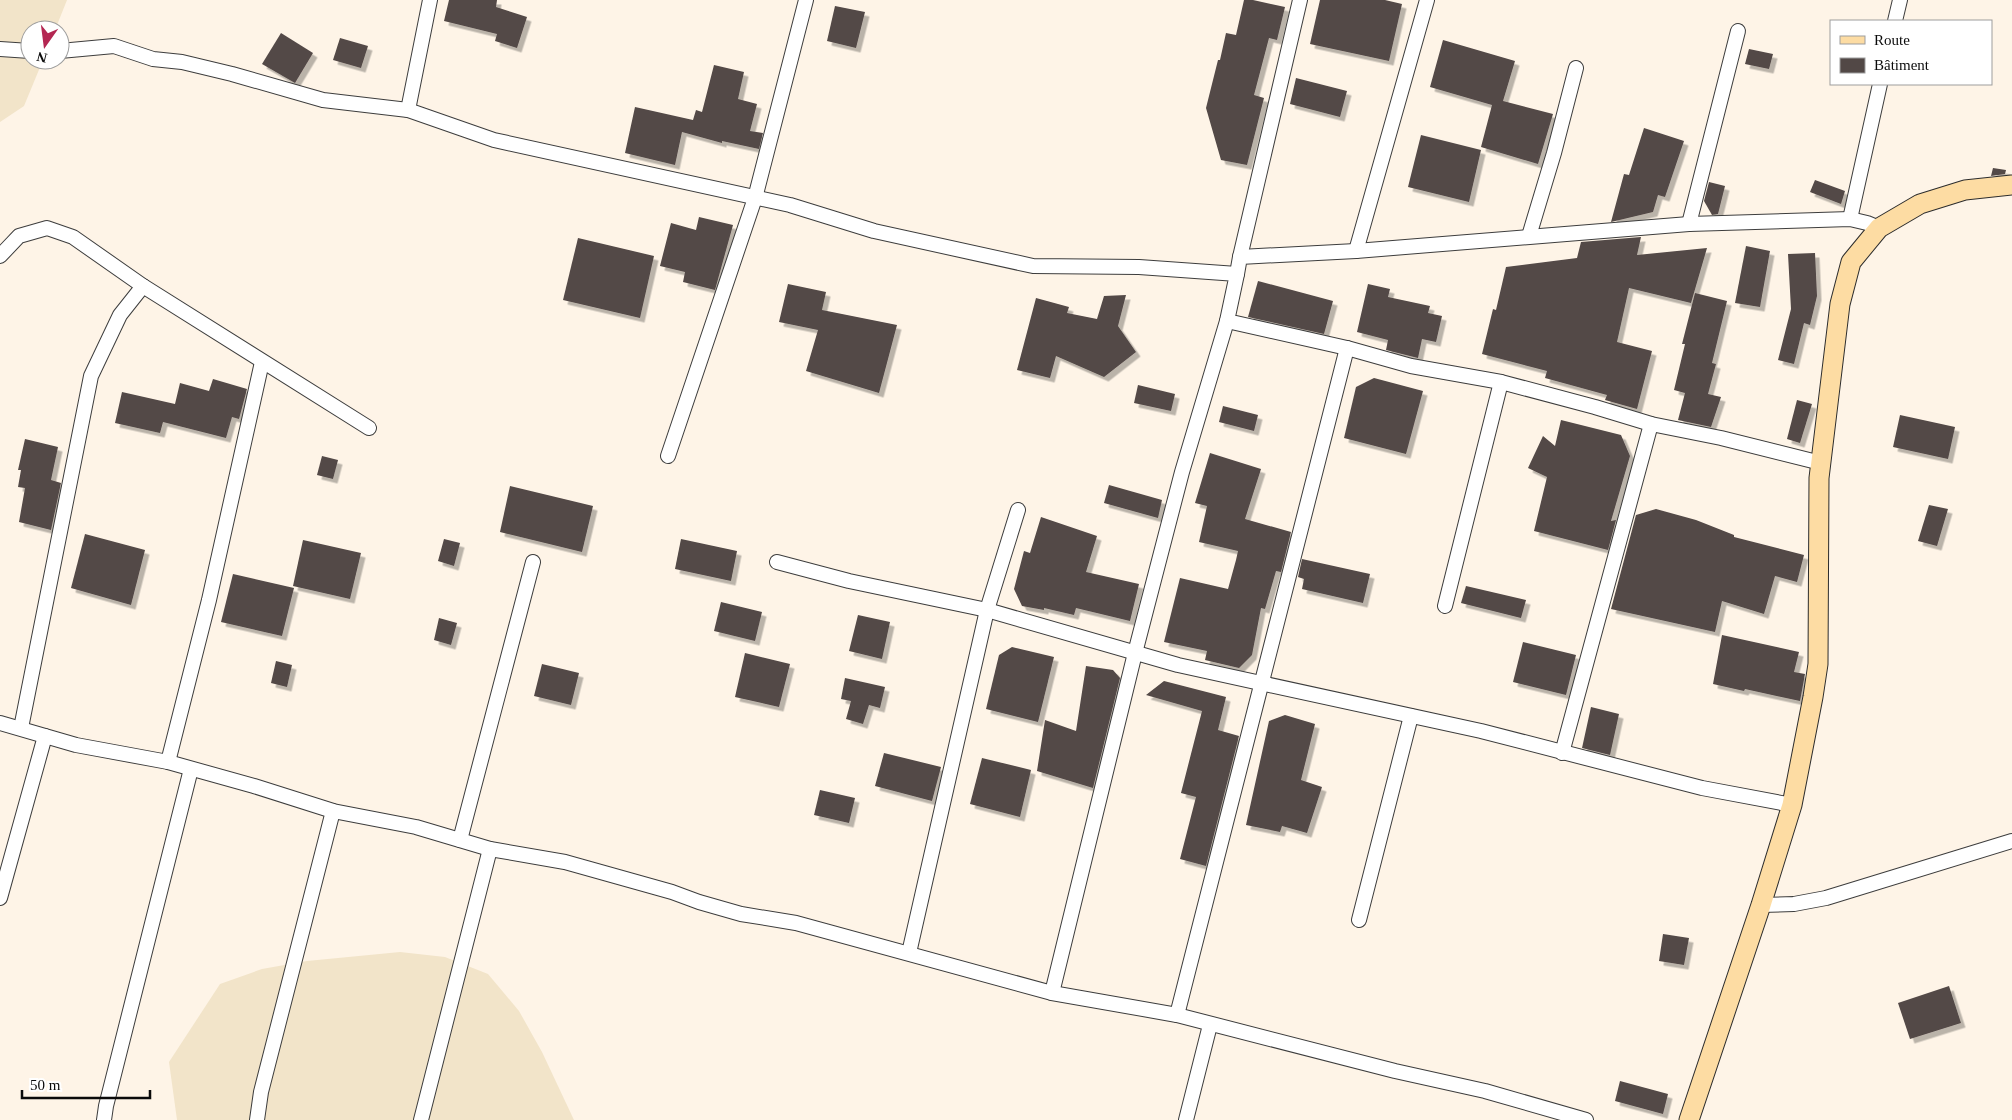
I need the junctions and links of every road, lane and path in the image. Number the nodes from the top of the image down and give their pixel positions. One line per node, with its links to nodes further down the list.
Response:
1 (430, 0): 13 (street)
2 (806, 0): 15 (street)
3 (1300, 0): 22 (street)
4 (1427, 0): 20 (street)
5 (1900, 0): 6 (street)
6 (1895, 20)
7 (1738, 30): 17 (street)
8 (0, 49): 9 (street)
9 (20, 50)
10 (70, 50): 13 (street)
11 (1576, 68): 19 (street)
12 (1880, 85): 16 (street)
13 (408, 110): 15 (street)
14 (2012, 185): 18 (main road)
15 (755, 198): 23 (street); 31 (street)
16 (1850, 219): 17 (street); 18 (street)
17 (1689, 224): 19 (street)
18 (1879, 228): 32 (main road)
19 (1529, 236): 20 (street)
20 (1356, 251): 22 (street)
21 (0, 256): 24 (street)
22 (1240, 257): 23 (street)
23 (1237, 274): 25 (street)
24 (143, 286): 27 (street); 42 (street)
25 (1227, 320): 26 (street); 38 (street)
26 (1347, 348): 28 (street); 39 (street)
27 (262, 362): 30 (street); 45 (street)
28 (1501, 382): 29 (street); 36 (street)
29 (1651, 424): 32 (street); 44 (street)
30 (369, 428)
31 (668, 456)
32 (1821, 463): 47 (main road)
33 (1018, 510): 37 (street)
34 (532, 562): 49 (street)
35 (776, 562): 37 (street)
36 (1445, 606)
37 (987, 610): 38 (street); 55 (street)
38 (1134, 653): 39 (street); 56 (street)
39 (1261, 684): 40 (street); 57 (street)
40 (1412, 716): 44 (street); 54 (street)
41 (0, 723): 42 (street)
42 (21, 728): 43 (street)
43 (44, 736): 45 (street); 52 (street)
44 (1562, 753): 47 (street)
45 (168, 762): 46 (street)
46 (190, 769): 48 (street); 59 (street)
47 (1792, 805): 53 (main road)
48 (333, 810): 49 (street); 60 (street)
49 (460, 840): 51 (street)
50 (2012, 841): 53 (street)
51 (490, 849): 55 (street); 61 (street)
52 (0, 898)
53 (1761, 905): 64 (main road)
54 (1359, 920)
55 (909, 952): 56 (street)
56 (1052, 993): 57 (street)
57 (1176, 1015): 58 (street)
58 (1210, 1025): 62 (street); 63 (street)
59 (104, 1120)
60 (258, 1120)
61 (421, 1120)
62 (1186, 1120)
63 (1586, 1120)
64 (1688, 1120)

